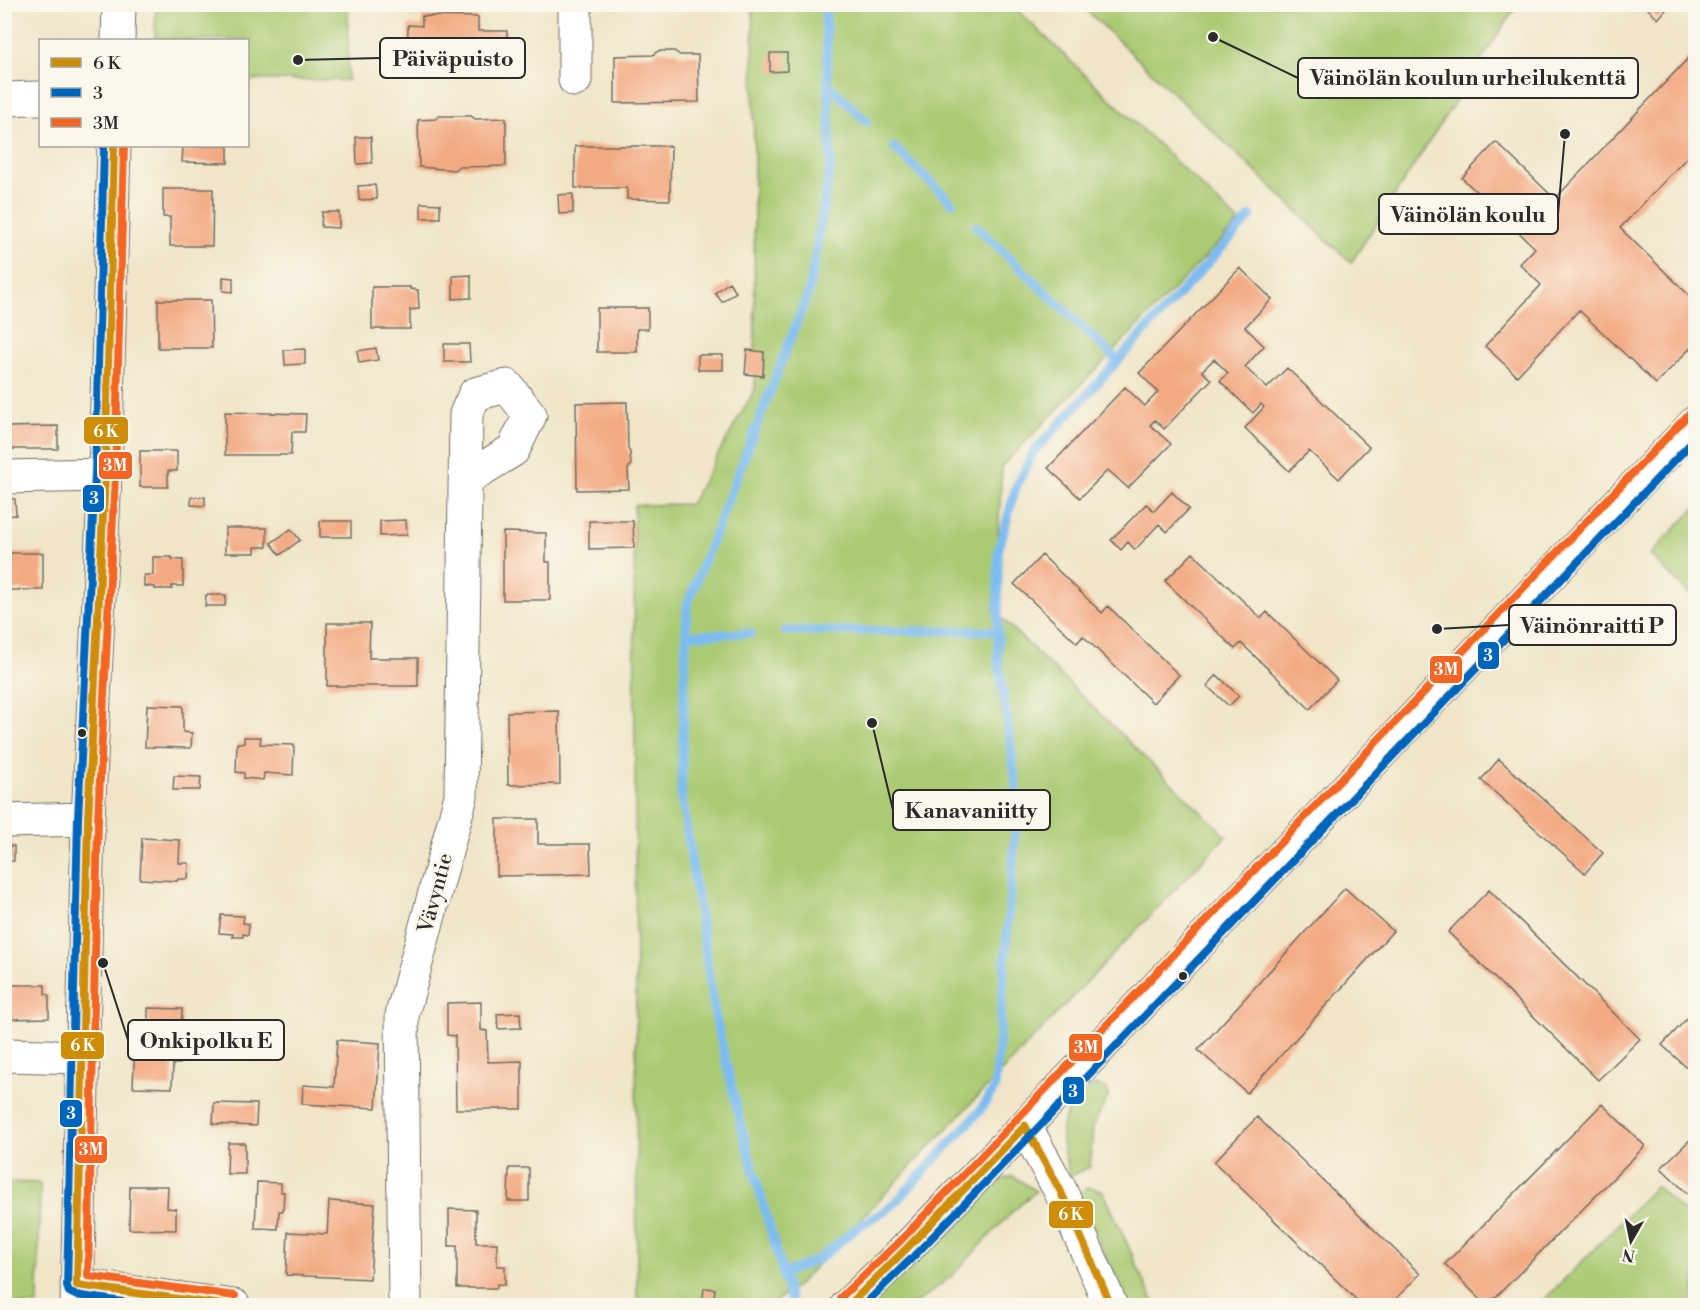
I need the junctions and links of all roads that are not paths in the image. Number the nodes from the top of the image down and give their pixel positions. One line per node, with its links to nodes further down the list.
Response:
1 (119, 4): 3 (street)
2 (575, 4): 4 (street)
3 (118, 39)
4 (575, 80)
5 (39, 98): 6 (street)
6 (4, 99)
7 (114, 147): 9 (street)
8 (1695, 422): 16 (street)
9 (105, 476): 10 (street); 12 (street)
10 (4, 477)
11 (466, 479): 19 (street, Vävyntie)
12 (88, 819): 13 (street); 15 (street)
13 (4, 821)
14 (4, 1055): 15 (street)
15 (82, 1057): 17 (street)
16 (1025, 1126): 20 (street); 21 (street)
17 (77, 1295): 18 (street)
18 (234, 1305)
19 (405, 1305)
20 (847, 1305)
21 (1110, 1305)

